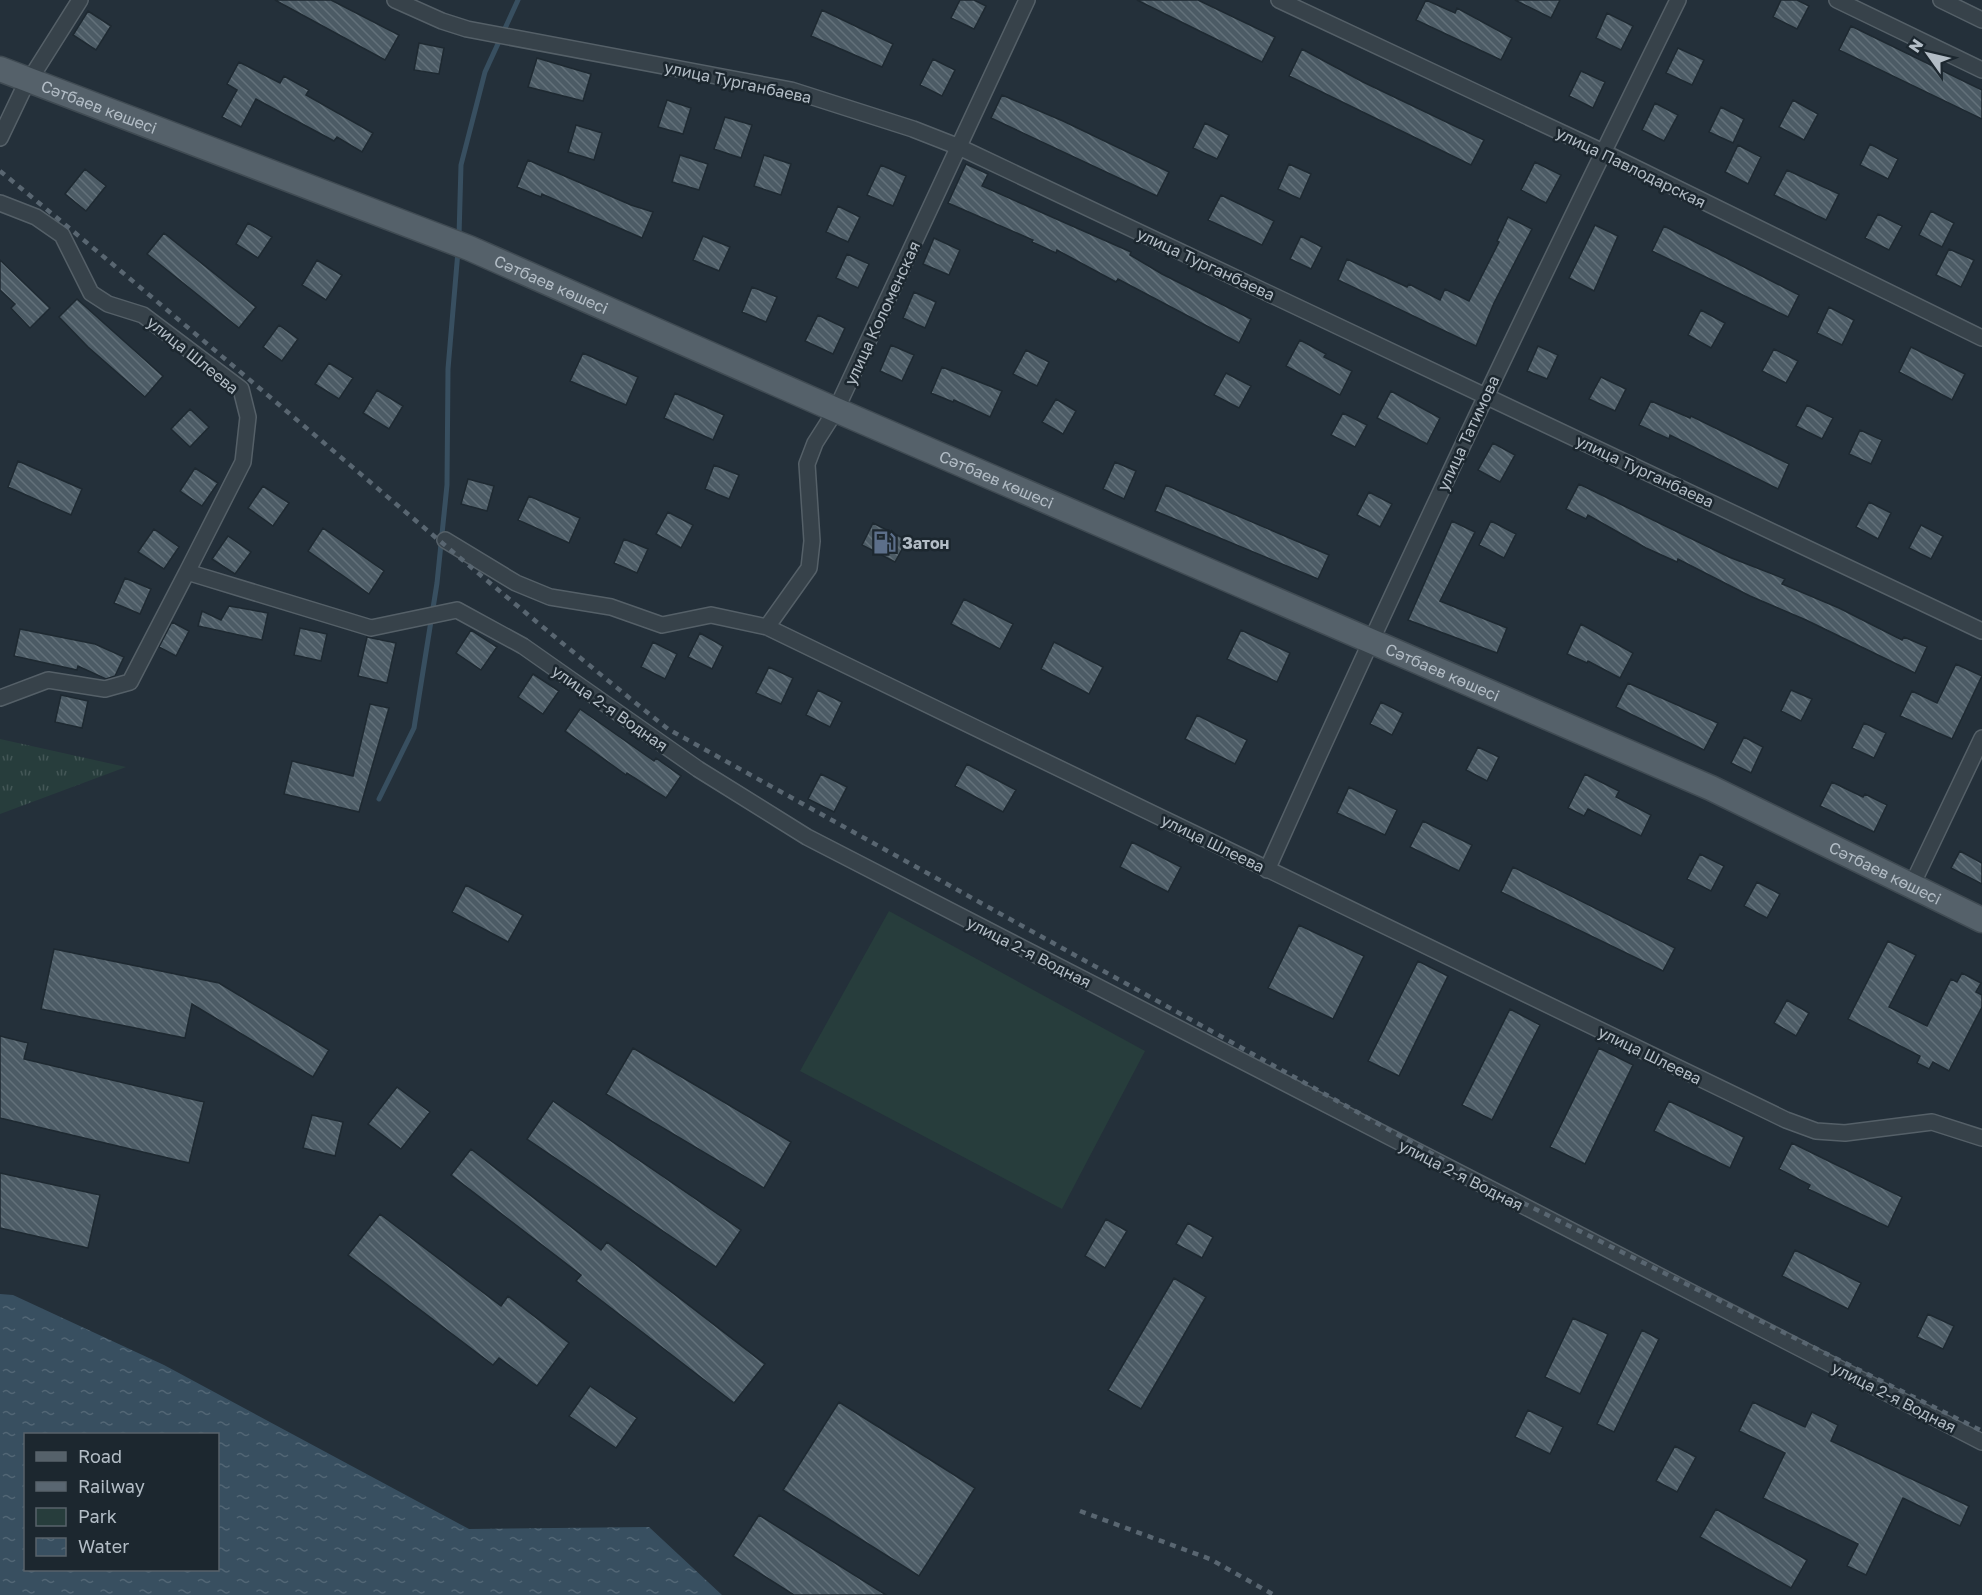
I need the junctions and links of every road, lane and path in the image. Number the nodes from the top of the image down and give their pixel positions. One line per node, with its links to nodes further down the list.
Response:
1 (80, 0): 12 (street)
2 (394, 0): 14 (street, улица Турганбаева)
3 (1027, 0): 14 (street, улица Коломенская)
4 (1279, 0): 15 (street, улица Павлодарская)
5 (1678, 0): 15 (street, улица Татимова)
6 (1837, 0): 10 (street)
7 (1941, 0): 8 (street)
8 (1982, 20)
9 (0, 69): 12 (main road, Сәтбаев көшесі)
10 (1982, 70)
11 (0, 83): 12 (main road, Сәтбаев көшесі)
12 (26, 87): 13 (street); 19 (main road, Сәтбаев көшесі)
13 (0, 138)
14 (959, 147): 18 (street, улица Турганбаева); 19 (street, улица Коломенская)
15 (1603, 152): 17 (street, улица Павлодарская); 18 (street, улица Татимова)
16 (0, 203): 21 (street, улица Шлеева)
17 (1982, 338)
18 (1485, 395): 23 (street, улица Турганбаева); 24 (street, улица Татимова)
19 (836, 410): 22 (street, улица Коломенская); 24 (main road, Сәтбаев көшесі)
20 (445, 540): 22 (street, улица Шлеева)
21 (188, 572): 25 (street); 31 (street, улица 2-я Водная)
22 (767, 627): 27 (street, улица Шлеева)
23 (1982, 631)
24 (1369, 642): 27 (street, улица Татимова); 28 (main road, Сәтбаев көшесі)
25 (0, 698)
26 (1982, 738): 28 (street)
27 (1268, 870): 30 (street, улица Шлеева)
28 (1912, 885): 29 (main road, Сәтбаев көшесі)
29 (1982, 920)
30 (1982, 1138)
31 (1982, 1442)

